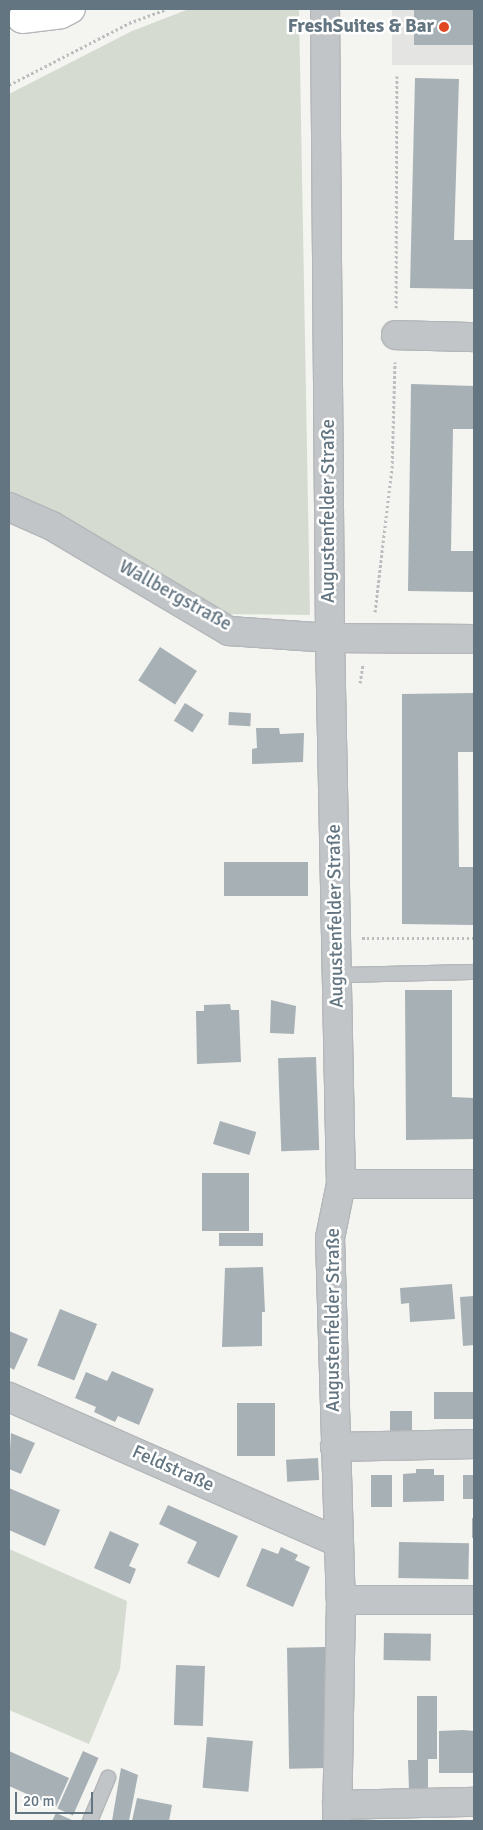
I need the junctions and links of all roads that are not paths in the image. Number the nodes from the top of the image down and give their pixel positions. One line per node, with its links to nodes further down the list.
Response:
1 (30, 9): 2 (highway)
2 (71, 9)
3 (325, 21): 7 (street, Augustenfelder Straße)
4 (396, 335): 5 (street)
5 (474, 337)
6 (9, 507): 7 (street, Wallbergstraße)
7 (330, 638): 8 (street, Wallbergstraße); 10 (street, Augustenfelder Straße)
8 (474, 640)
9 (474, 972): 10 (lane)
10 (338, 975): 11 (street, Augustenfelder Straße)
11 (341, 1184): 12 (street); 15 (street, Augustenfelder Straße)
12 (474, 1184)
13 (9, 1397): 16 (street, Feldstraße)
14 (474, 1444): 15 (street)
15 (335, 1447): 16 (street, Augustenfelder Straße)
16 (338, 1542): 17 (street, Augustenfelder Straße)
17 (341, 1600): 18 (street); 21 (street, Augustenfelder Straße)
18 (474, 1600)
19 (108, 1778): 22 (lane)
20 (474, 1802): 21 (street)
21 (337, 1813)
22 (90, 1821)

